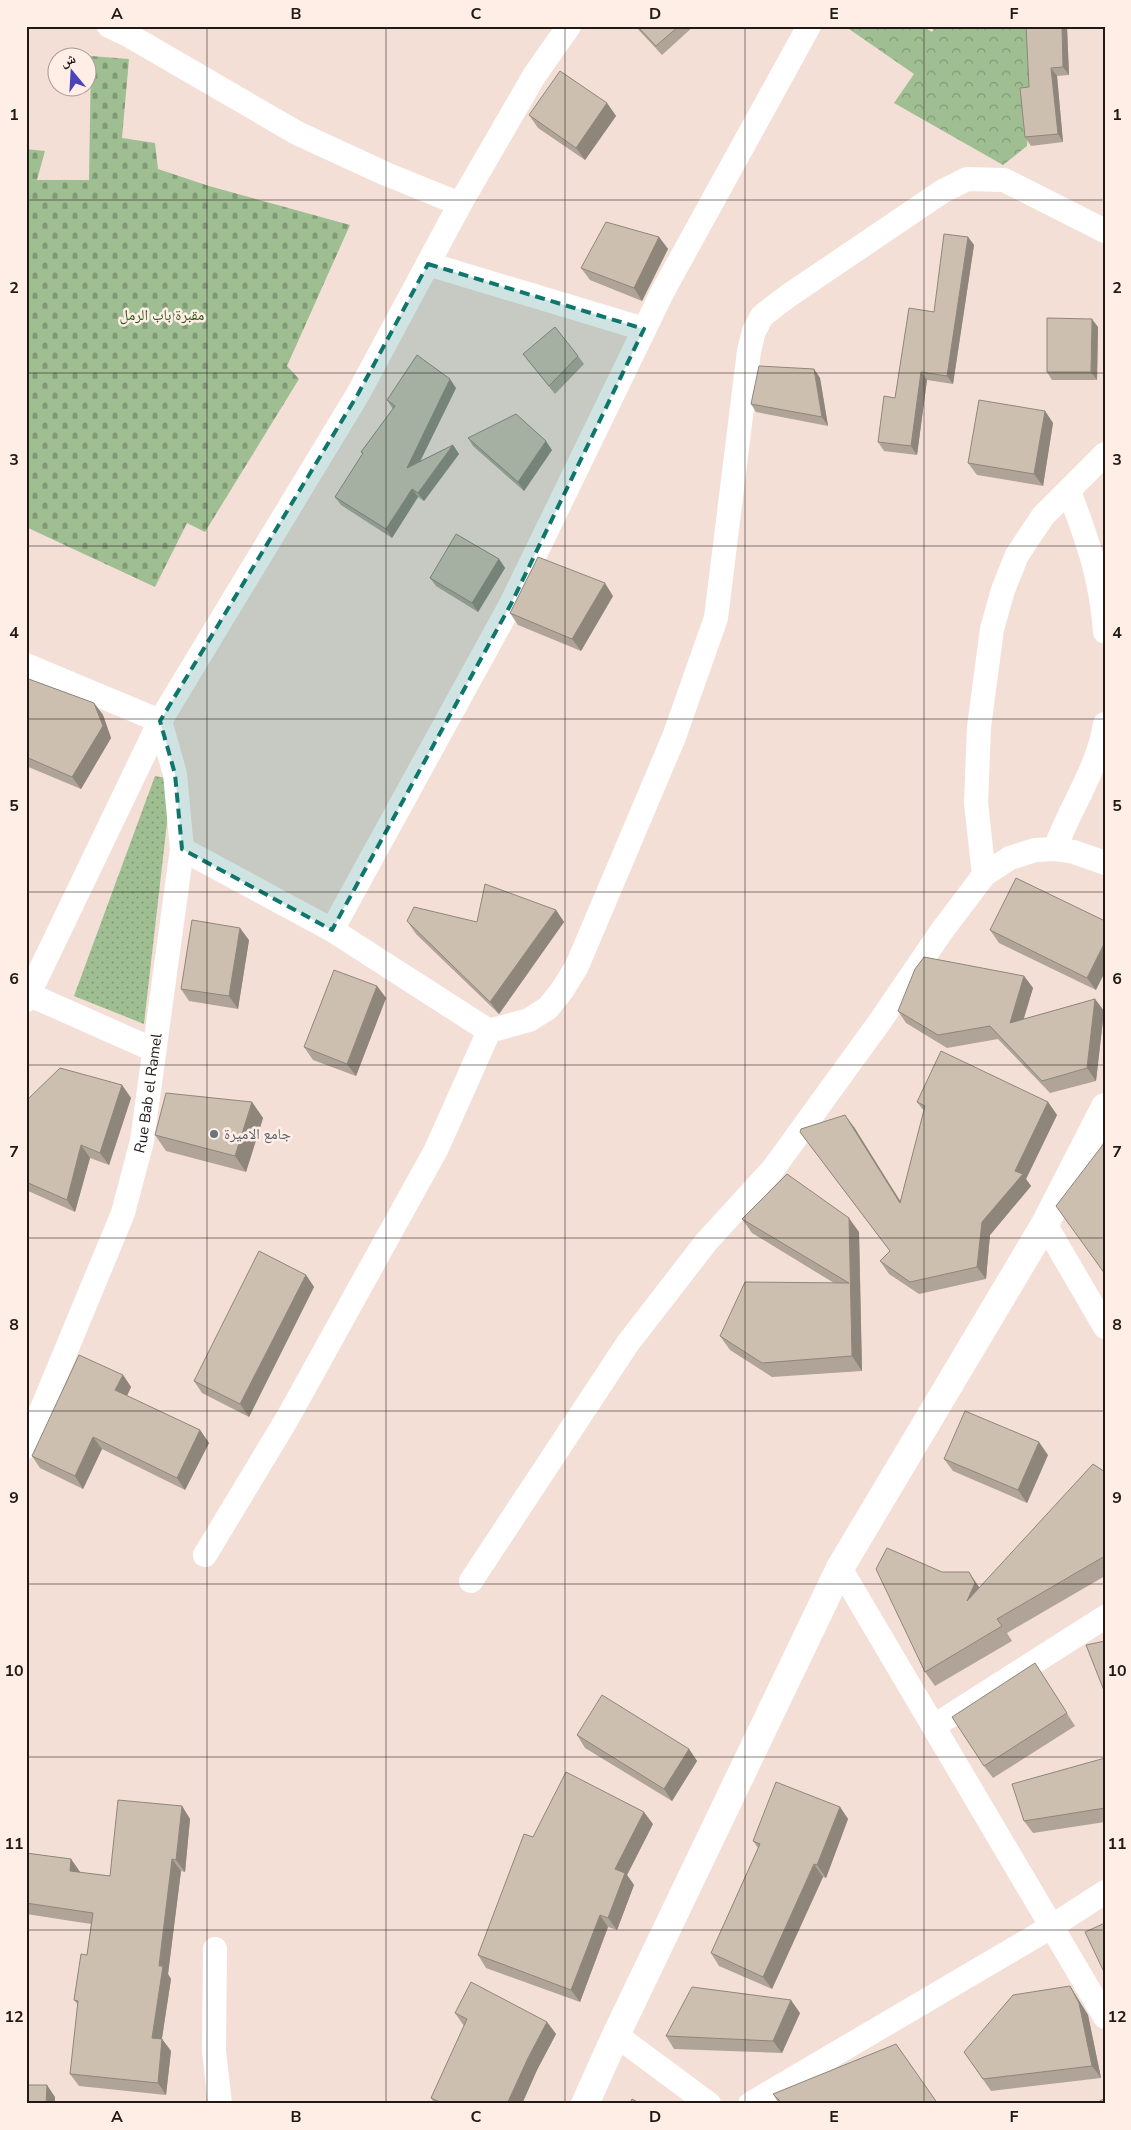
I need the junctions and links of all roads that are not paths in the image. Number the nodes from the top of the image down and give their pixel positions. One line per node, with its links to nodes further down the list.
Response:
1 (109, 26): 4 (street)
2 (569, 26): 5 (street)
3 (808, 26): 8 (street)
4 (132, 31): 5 (street)
5 (460, 204): 7 (street)
6 (1105, 231): 21 (street)
7 (428, 264): 8 (street); 13 (street)
8 (644, 329): 19 (street)
9 (1105, 454): 10 (street)
10 (1069, 491): 11 (street); 18 (street)
11 (1105, 632)
12 (26, 665): 13 (street)
13 (160, 721): 15 (street, Rue Bab el Ramel); 20 (street)
14 (1105, 724): 16 (street)
15 (182, 849): 19 (street); 22 (street, Rue Bab el Ramel)
16 (1055, 849): 17 (street); 18 (street)
17 (1105, 863)
18 (984, 875): 29 (street)
19 (332, 930): 21 (street)
20 (28, 998): 22 (street)
21 (489, 1031): 27 (street)
22 (154, 1050): 26 (street, Rue Bab el Ramel)
23 (1105, 1107): 24 (street)
24 (1045, 1224): 25 (street); 28 (street)
25 (1105, 1327)
26 (26, 1446)
27 (205, 1555)
28 (840, 1568): 31 (street); 36 (street)
29 (471, 1581)
30 (1105, 1617): 31 (street)
31 (934, 1726): 33 (street)
32 (1105, 1892): 33 (street)
33 (1051, 1927): 35 (street); 40 (street)
34 (214, 1949): 37 (street)
35 (1105, 2017)
36 (616, 2035): 38 (street); 39 (street)
37 (220, 2104)
38 (585, 2104)
39 (709, 2104)
40 (750, 2104)

